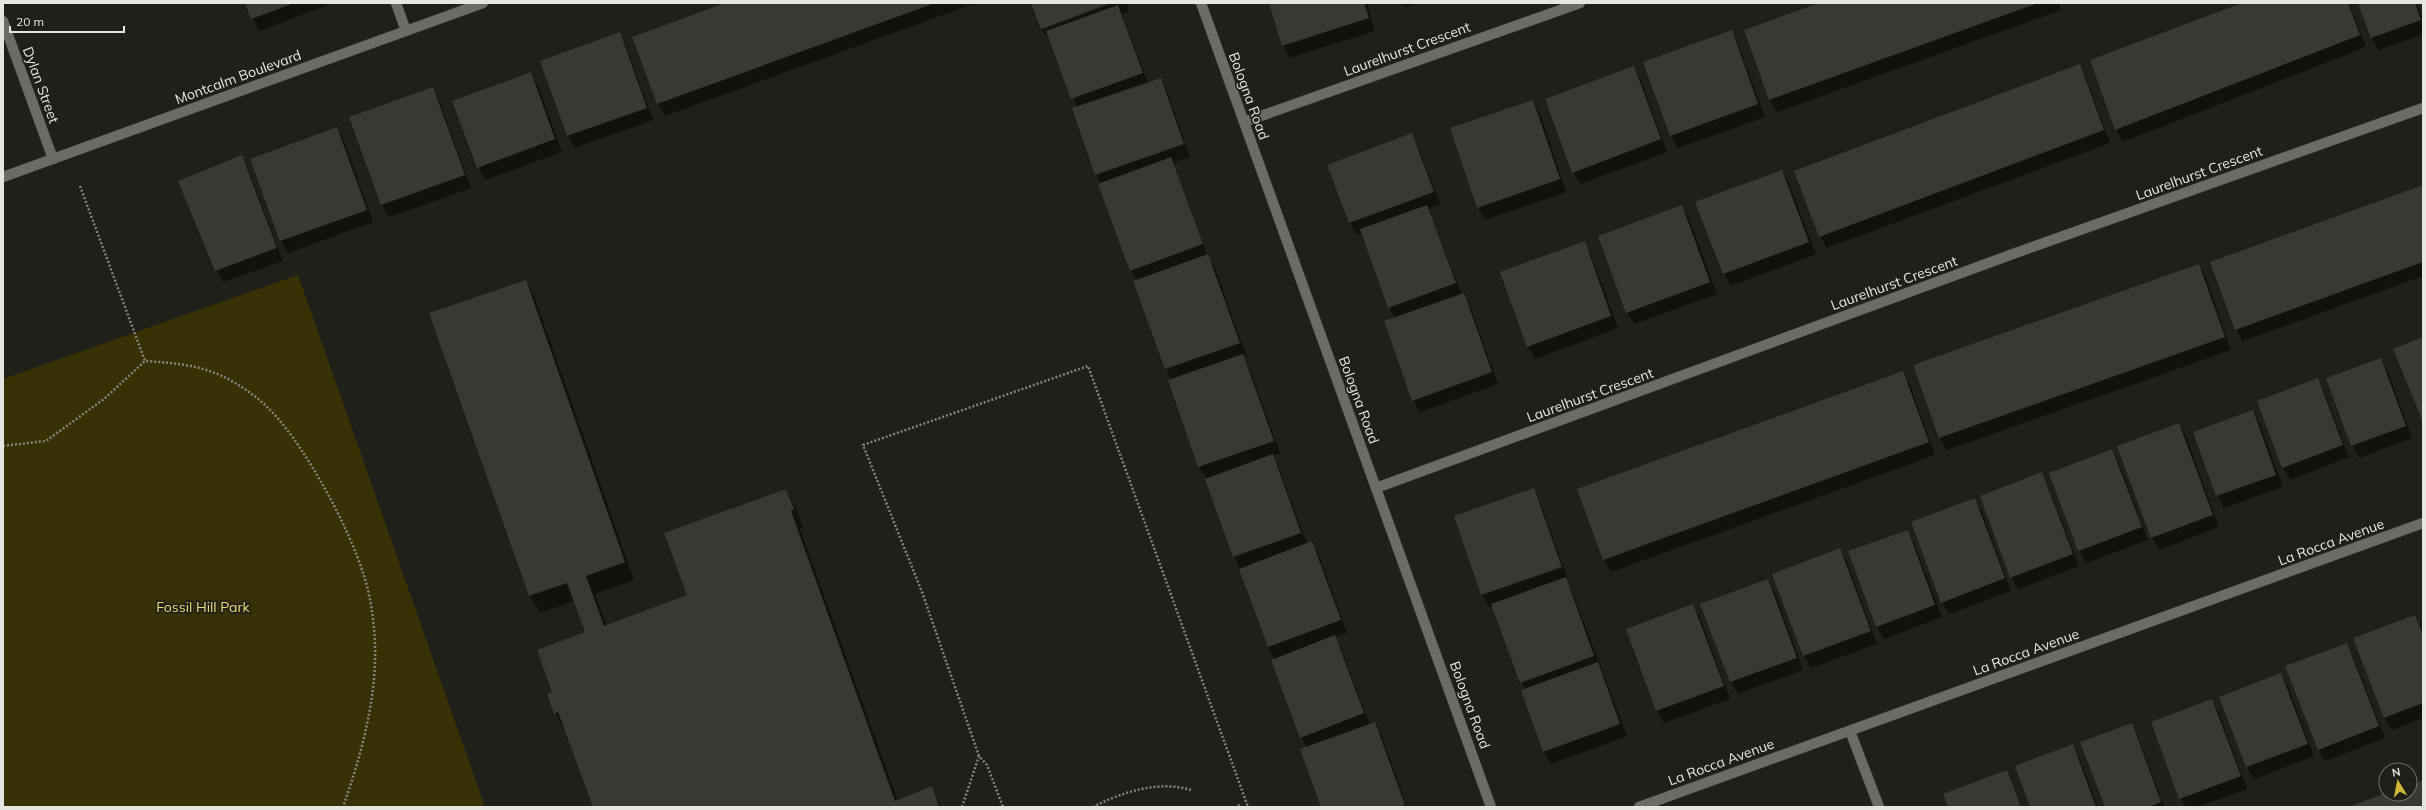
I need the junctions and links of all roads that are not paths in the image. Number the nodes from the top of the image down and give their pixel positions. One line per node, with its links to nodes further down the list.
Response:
1 (396, 3): 6 (street)
2 (483, 3): 6 (street, Montcalm Boulevard)
3 (1201, 3): 8 (street, Bologna Road)
4 (1580, 3): 8 (street, Laurelhurst Crescent)
5 (3, 21): 9 (street, Dylan Street)
6 (406, 31): 9 (street, Montcalm Boulevard)
7 (2423, 108): 11 (street, Laurelhurst Crescent)
8 (1244, 122): 11 (street, Bologna Road)
9 (53, 159): 10 (street, Montcalm Boulevard)
10 (3, 177)
11 (1376, 488): 14 (street, Bologna Road)
12 (2423, 523): 13 (street, La Rocca Avenue)
13 (1850, 731): 15 (street, La Rocca Avenue); 16 (street)
14 (1491, 807)
15 (1639, 807)
16 (1879, 807)

